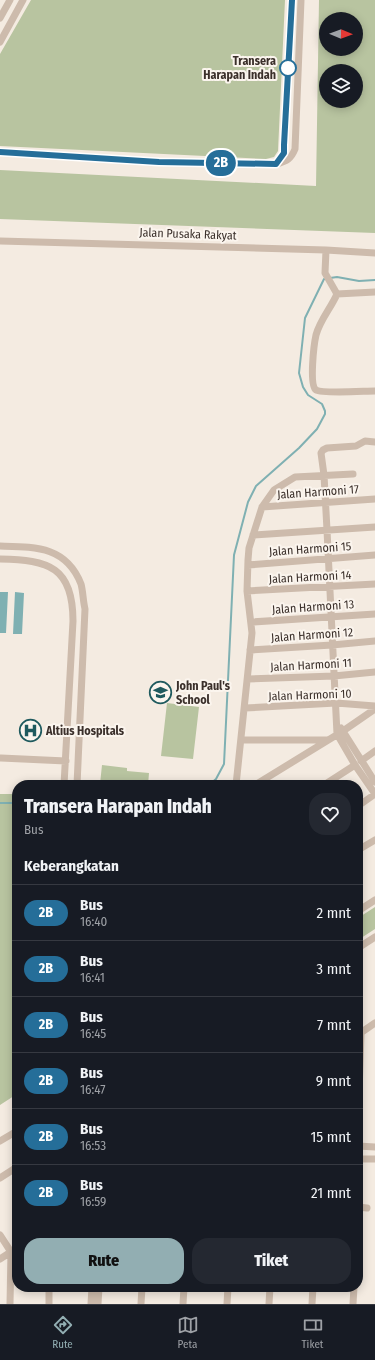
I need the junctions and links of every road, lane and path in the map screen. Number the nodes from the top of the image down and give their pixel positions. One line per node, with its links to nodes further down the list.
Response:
1 (10, 0): 5 (street)
2 (23, 0): 6 (street)
3 (292, 0): 8 (street)
4 (301, 0): 8 (street)
5 (0, 18)
6 (0, 42)
7 (0, 152): 8 (street)
8 (276, 164)
9 (0, 241): 10 (street, Jalan Pusaka Rakyat)
10 (326, 250): 11 (street, Jalan Pusaka Rakyat); 13 (street)
11 (375, 253)
12 (375, 292): 13 (street)
13 (337, 294): 14 (street)
14 (375, 391)
15 (375, 442): 17 (street)
16 (353, 474): 17 (street)
17 (324, 475): 19 (street); 20 (street)
18 (375, 499): 19 (street, Jalan Harmoni 17)
19 (325, 503): 20 (street, Jalan Harmoni 17); 22 (street)
20 (262, 507): 23 (street)
21 (375, 527): 22 (street)
22 (327, 530): 23 (street); 27 (street)
23 (253, 535): 28 (street)
24 (0, 546): 36 (street)
25 (375, 555): 27 (street, Jalan Harmoni 15)
26 (0, 559): 35 (street)
27 (328, 559): 28 (street, Jalan Harmoni 15); 30 (street)
28 (248, 565): 31 (street)
29 (375, 584): 30 (street, Jalan Harmoni 14)
30 (330, 587): 31 (street, Jalan Harmoni 14); 33 (street)
31 (247, 591): 34 (street)
32 (375, 614): 33 (street, Jalan Harmoni 13)
33 (332, 616): 34 (street, Jalan Harmoni 13); 38 (street)
34 (252, 622): 39 (street)
35 (73, 627): 36 (street); 47 (street)
36 (84, 628): 48 (street)
37 (375, 641): 38 (street, Jalan Harmoni 12)
38 (332, 646): 39 (street, Jalan Harmoni 12); 41 (street)
39 (250, 650): 42 (street)
40 (375, 672): 41 (street, Jalan Harmoni 11)
41 (334, 676): 42 (street, Jalan Harmoni 11); 43 (street)
42 (248, 679): 45 (street)
43 (336, 703): 44 (street, Jalan Harmoni 10); 45 (street, Jalan Harmoni 10); 49 (street)
44 (375, 706)
45 (245, 708): 50 (street)
46 (375, 709): 49 (street)
47 (68, 722): 48 (street); 54 (street)
48 (80, 722): 57 (street)
49 (340, 732): 51 (street); 55 (street)
50 (242, 740): 51 (street); 58 (street)
51 (327, 740): 59 (street)
52 (375, 751): 55 (street)
53 (1, 758): 54 (street)
54 (66, 761): 56 (street)
55 (358, 763): 60 (street); 61 (street); 62 (street)
56 (64, 780)
57 (77, 780)
58 (237, 780)
59 (263, 780)
60 (332, 780)
61 (375, 782)
62 (375, 794): 63 (street)
63 (363, 802)
64 (375, 840): 65 (street)
65 (363, 847)
66 (375, 900): 67 (street)
67 (363, 908)
68 (375, 937): 69 (street)
69 (363, 945)
70 (375, 1023): 71 (street)
71 (363, 1032)
72 (12, 1134): 73 (street)
73 (0, 1141)
74 (363, 1146): 75 (street)
75 (375, 1147)
76 (363, 1159): 77 (street)
77 (375, 1159)
78 (12, 1170): 79 (street)
79 (0, 1178)
80 (363, 1208): 81 (street)
81 (367, 1208)
82 (0, 1235): 83 (street)
83 (12, 1248)
84 (12, 1251): 85 (street)
85 (0, 1259)
86 (12, 1277): 96 (street)
87 (49, 1292): 97 (street)
88 (92, 1292): 98 (street)
89 (99, 1292): 99 (street)
90 (142, 1292): 100 (street)
91 (184, 1292): 101 (street)
92 (228, 1292): 102 (street)
93 (270, 1292): 103 (street)
94 (313, 1292): 104 (street)
95 (354, 1292): 105 (street)
96 (10, 1304)
97 (48, 1304)
98 (91, 1304)
99 (98, 1304)
100 (141, 1304)
101 (183, 1304)
102 (227, 1304)
103 (269, 1304)
104 (312, 1304)
105 (353, 1304)

